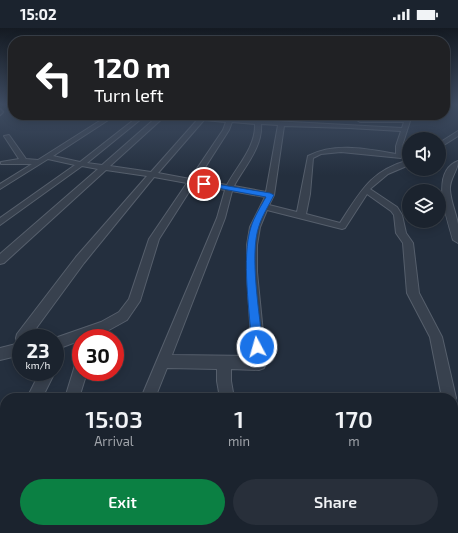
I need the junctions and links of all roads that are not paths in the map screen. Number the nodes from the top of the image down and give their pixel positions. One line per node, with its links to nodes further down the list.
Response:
1 (94, 128): 13 (street)
2 (127, 128): 18 (street)
3 (149, 128): 20 (street)
4 (194, 128): 21 (street)
5 (227, 128): 23 (street)
6 (259, 128): 25 (street)
7 (282, 128): 27 (street)
8 (370, 128): 9 (street)
9 (405, 130): 29 (street)
10 (458, 133): 12 (street)
11 (7, 136): 14 (street)
12 (446, 141)
13 (48, 157): 15 (street); 18 (street)
14 (24, 161): 15 (street); 16 (street)
15 (40, 162): 22 (street)
16 (1, 163): 22 (street)
17 (458, 163): 31 (street)
18 (81, 164): 20 (street); 30 (street)
19 (402, 165): 26 (street)
20 (106, 168): 21 (street); 32 (street)
21 (154, 175): 23 (street); 33 (street)
22 (14, 178): 24 (street)
23 (191, 182): 25 (street); 34 (street)
24 (0, 187)
25 (229, 189): 27 (street); 35 (street)
26 (366, 190): 29 (street); 43 (street)
27 (270, 195): 28 (street)
28 (265, 207): 29 (street); 36 (street)
29 (301, 216)
30 (0, 222)
31 (458, 240)
32 (0, 260)
33 (29, 329)
34 (100, 329)
35 (163, 361): 36 (street); 41 (street)
36 (224, 362): 42 (street)
37 (43, 381): 39 (street)
38 (77, 381): 40 (street)
39 (37, 393)
40 (73, 393)
41 (150, 393)
42 (226, 393)
43 (448, 393)

